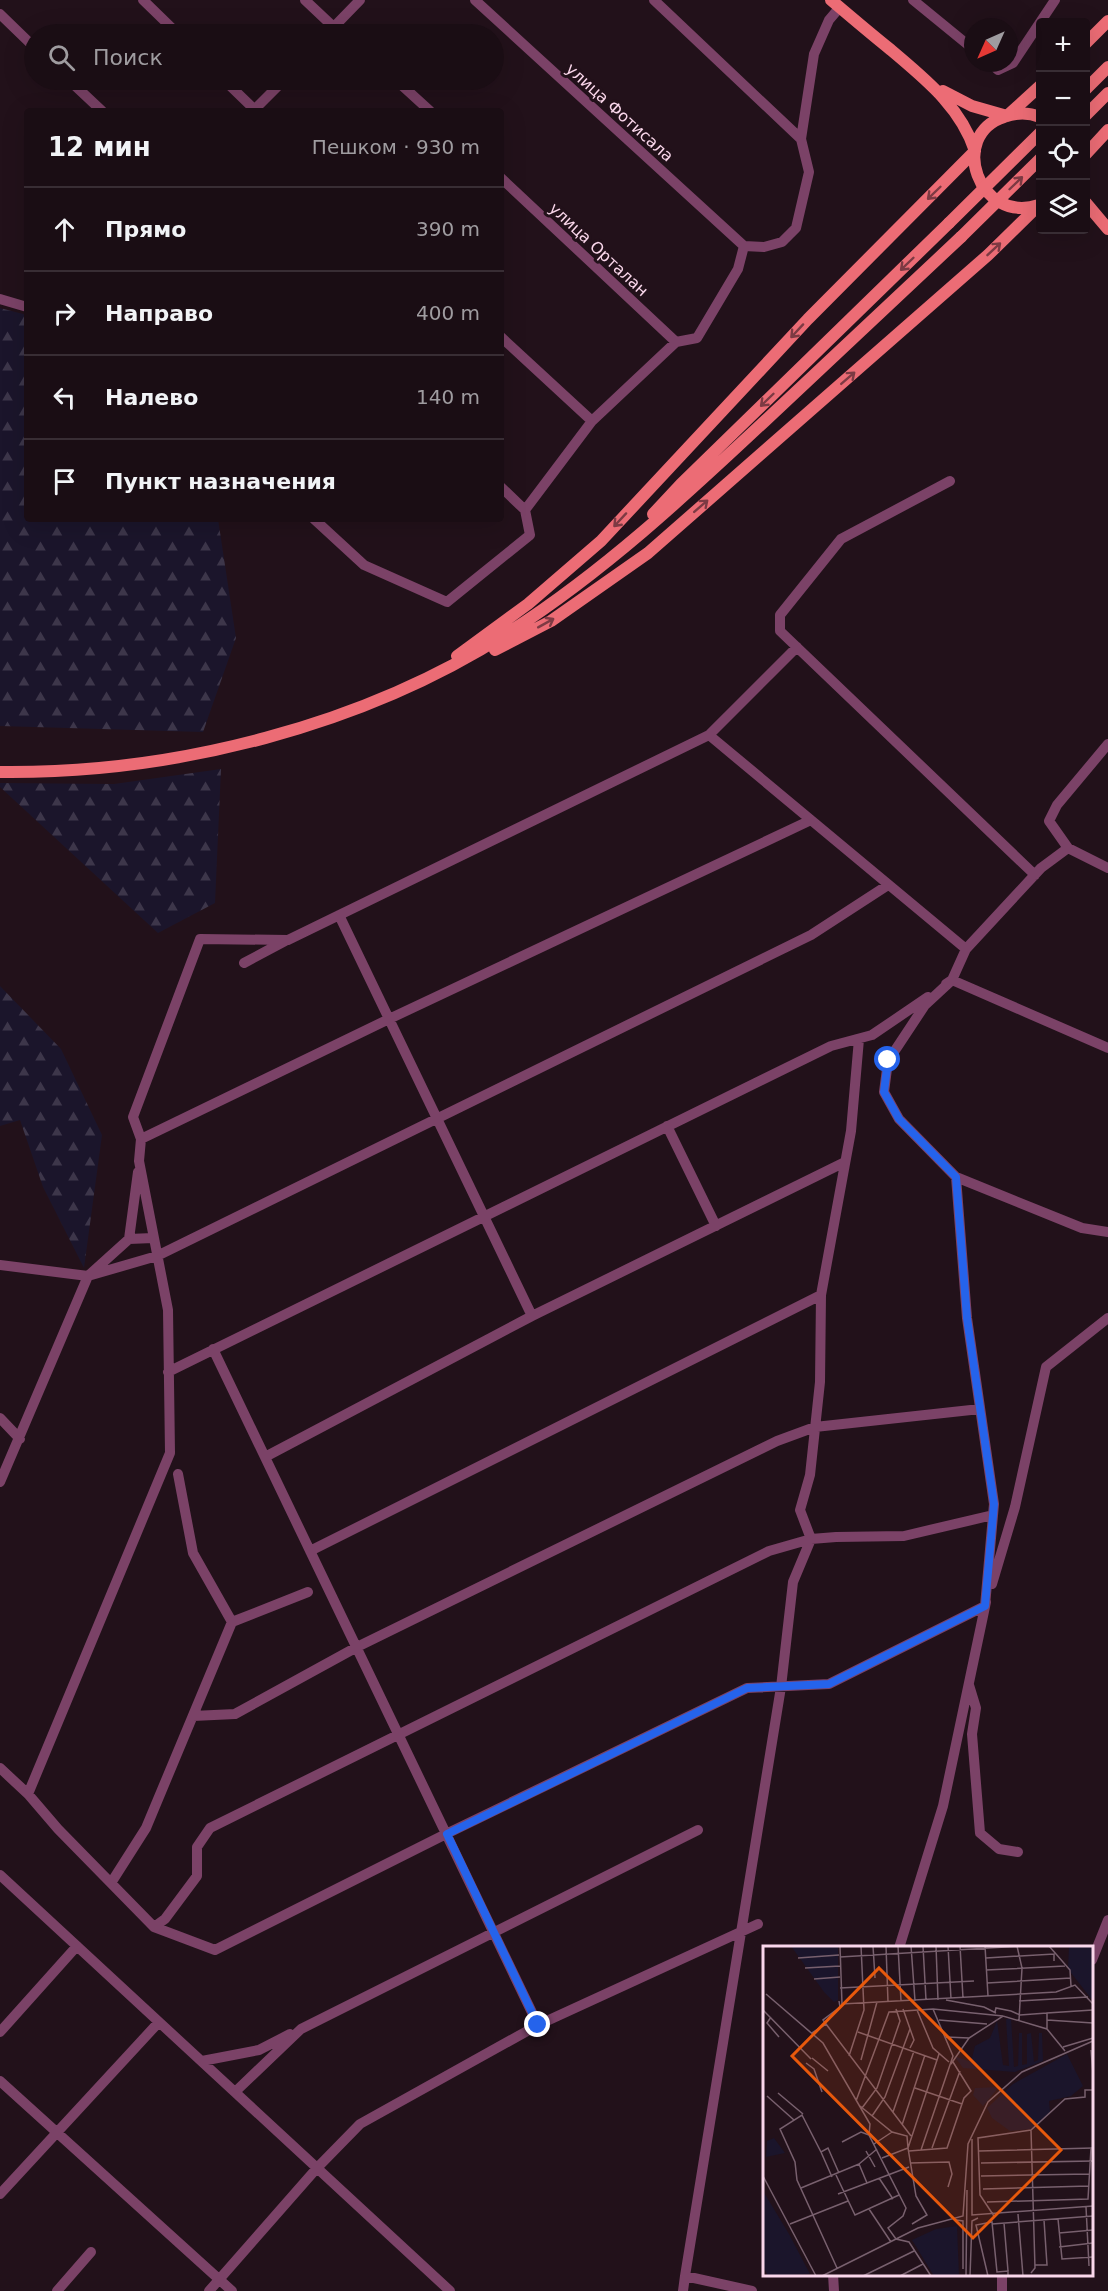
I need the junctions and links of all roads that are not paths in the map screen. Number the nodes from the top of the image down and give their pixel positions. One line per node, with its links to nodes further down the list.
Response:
1 (143, 0): 11 (street)
2 (305, 0): 12 (street)
3 (360, 0): 13 (street)
4 (475, 0): 14 (street, улица Фотисала)
5 (654, 0): 38 (street)
6 (913, 0): 18 (street)
7 (1055, 0): 19 (street)
8 (835, 4): 21 (main road); 38 (street)
9 (0, 14): 16 (street)
10 (1108, 21): 17 (main road)
11 (168, 24)
12 (327, 24)
13 (340, 24)
14 (501, 24)
15 (504, 27): 48 (street, улица Фотисала)
16 (24, 37)
17 (1090, 39)
18 (964, 42)
19 (1018, 56)
20 (1108, 67): 22 (main road)
21 (929, 83): 35 (main road); 40 (main road)
22 (1090, 85)
23 (80, 90): 29 (street)
24 (234, 90): 30 (street)
25 (274, 90): 31 (street)
26 (407, 90): 32 (street)
27 (1036, 90): 35 (main road)
28 (1108, 93): 33 (main road)
29 (99, 108)
30 (253, 108)
31 (257, 108)
32 (427, 108)
33 (1090, 111)
34 (1036, 115): 35 (main road)
35 (1007, 116): 40 (main road)
36 (1108, 130): 39 (main road)
37 (1036, 138): 58 (main road, one-way to 58, bridge)
38 (801, 139): 48 (street)
39 (1090, 150)
40 (975, 151): 43 (main road); 60 (main road, one-way to 60)
41 (1036, 164): 58 (main road, one-way to 41, bridge)
42 (504, 181): 52 (street, улица Орталан)
43 (1036, 206)
44 (1090, 208): 47 (main road)
45 (1036, 209): 60 (main road, one-way to 45)
46 (1090, 222): 47 (main road)
47 (1108, 231)
48 (744, 246): 52 (street)
49 (0, 299): 50 (street)
50 (24, 306)
51 (504, 340): 53 (street)
52 (676, 342): 53 (street)
53 (592, 421): 56 (street)
54 (950, 481): 59 (street)
55 (504, 490): 56 (street)
56 (525, 510): 57 (street)
57 (317, 522)
58 (624, 546): 60 (main road)
59 (797, 647): 61 (street); 67 (street)
60 (435, 673): 63 (main road)
61 (710, 735): 64 (street); 69 (street)
62 (1108, 744): 65 (street)
63 (0, 772)
64 (811, 820): 68 (street); 74 (street)
65 (1068, 848): 66 (street); 67 (street)
66 (1108, 868)
67 (1035, 875): 71 (street)
68 (888, 885): 71 (street); 77 (street)
69 (339, 915): 70 (street); 74 (street)
70 (288, 940): 72 (street); 79 (street)
71 (966, 949): 73 (street)
72 (244, 963)
73 (952, 980): 75 (street); 76 (street); 81 (street)
74 (389, 1019): 77 (street); 79 (street)
75 (859, 1039): 78 (street); 80 (street)
76 (1108, 1048)
77 (437, 1118): 82 (street); 87 (street)
78 (667, 1126): 82 (street); 83 (street)
79 (141, 1145): 85 (street); 86 (street)
80 (845, 1162): 83 (street); 90 (street)
81 (956, 1177): 84 (street); 95 (street)
82 (484, 1216): 91 (street); 93 (street)
83 (716, 1226): 91 (street)
84 (1108, 1232)
85 (153, 1238): 86 (street); 87 (street)
86 (129, 1239): 89 (street)
87 (157, 1256): 89 (street); 94 (street)
88 (0, 1265): 89 (street)
89 (88, 1276): 98 (street)
90 (821, 1294): 97 (street); 104 (street)
91 (532, 1316): 99 (street)
92 (1108, 1318): 106 (street)
93 (213, 1349): 94 (street); 99 (street)
94 (168, 1372): 114 (street)
95 (980, 1409): 97 (street); 102 (street)
96 (0, 1418): 98 (street)
97 (815, 1427): 103 (street); 108 (street)
98 (20, 1439): 101 (street)
99 (265, 1457): 104 (street)
100 (178, 1474): 107 (street)
101 (0, 1482)
102 (993, 1515): 103 (street); 106 (street)
103 (811, 1539): 110 (street); 112 (street)
104 (310, 1551): 108 (street)
105 (308, 1592): 107 (street)
106 (985, 1606): 109 (street); 110 (street)
107 (232, 1622): 111 (street)
108 (357, 1647): 111 (street); 112 (street)
109 (969, 1684): 117 (street); 126 (street)
110 (781, 1687): 116 (street); 124 (street)
111 (193, 1716): 119 (street)
112 (399, 1736): 116 (street); 122 (street)
113 (0, 1768): 114 (street)
114 (28, 1794): 119 (street)
115 (698, 1830): 123 (street)
116 (447, 1834): 122 (street); 123 (street)
117 (1018, 1852)
118 (0, 1875): 125 (street)
119 (111, 1883): 122 (street)
120 (1108, 1920): 127 (street)
121 (758, 1924): 124 (street)
122 (154, 1927)
123 (494, 1932): 129 (street); 130 (street)
124 (740, 1933): 129 (street); 139 (street)
125 (77, 1946): 128 (street); 131 (street)
126 (899, 1946)
127 (1093, 1958)
128 (159, 2022): 132 (street); 135 (street)
129 (538, 2025): 136 (street)
130 (301, 2029): 132 (street); 134 (street)
131 (0, 2031)
132 (202, 2061): 134 (street)
133 (0, 2080): 135 (street)
134 (235, 2092): 136 (street)
135 (57, 2133): 137 (street); 141 (street)
136 (318, 2168): 141 (street); 145 (street)
137 (0, 2194)
138 (91, 2253): 142 (street)
139 (685, 2276): 146 (street); 147 (street)
140 (833, 2276): 148 (street)
141 (219, 2279): 143 (street); 144 (street)
142 (57, 2291)
143 (208, 2291)
144 (232, 2291)
145 (450, 2291)
146 (683, 2291)
147 (752, 2291)
148 (834, 2291)

